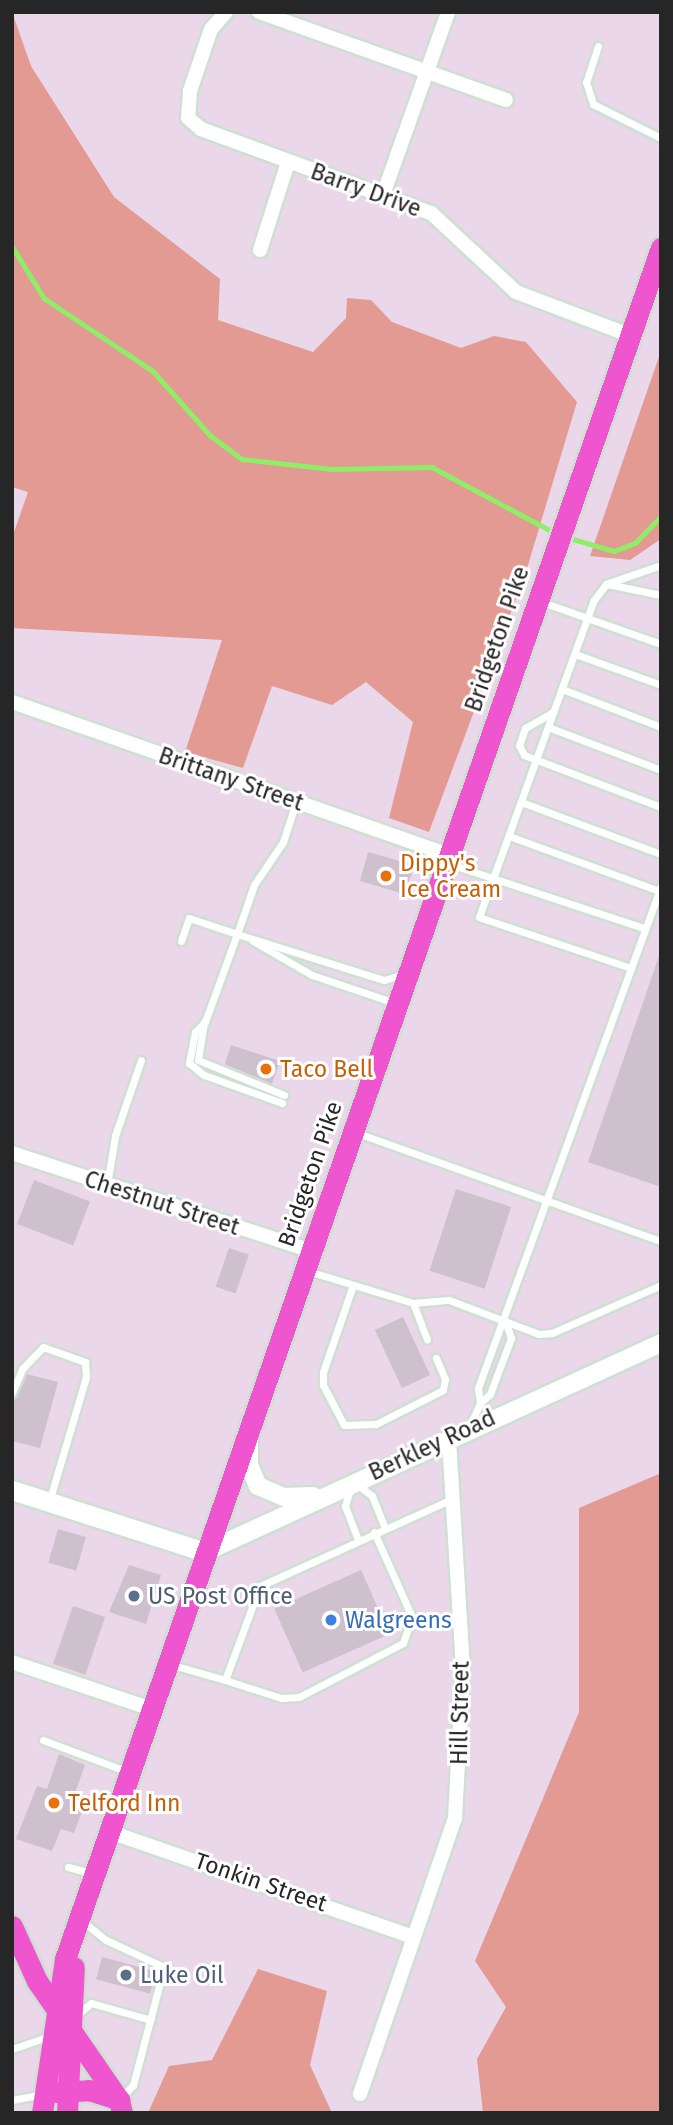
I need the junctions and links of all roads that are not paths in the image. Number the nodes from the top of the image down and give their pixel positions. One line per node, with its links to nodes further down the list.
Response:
1 (226, 12): 9 (street, Barry Drive)
2 (259, 12): 4 (street)
3 (447, 12): 6 (street)
4 (297, 18): 6 (street)
5 (598, 46): 8 (lane)
6 (425, 72): 7 (street); 10 (street)
7 (506, 100)
8 (661, 138)
9 (288, 162): 10 (street, Barry Drive); 12 (street)
10 (384, 192): 13 (street, Barry Drive)
11 (661, 248): 13 (main road, Bridgeton Pike)
12 (260, 250)
13 (629, 335): 17 (main road, Bridgeton Pike)
14 (661, 565): 15 (lane)
15 (606, 584): 16 (lane); 18 (lane)
16 (661, 596)
17 (538, 601): 18 (lane); 34 (main road, Bridgeton Pike)
18 (587, 620): 19 (lane); 20 (lane)
19 (661, 644)
20 (575, 654): 21 (lane); 22 (lane)
21 (661, 685)
22 (562, 689): 24 (lane); 26 (lane)
23 (12, 702): 29 (street, Brittany Street)
24 (553, 712): 25 (lane); 27 (lane)
25 (548, 727): 27 (lane); 28 (lane)
26 (661, 727)
27 (536, 763): 30 (lane); 31 (lane)
28 (661, 770)
29 (296, 802): 34 (street, Brittany Street); 38 (lane)
30 (521, 802): 32 (lane); 33 (lane)
31 (661, 807)
32 (509, 836): 35 (lane); 36 (lane)
33 (661, 854)
34 (448, 859): 35 (lane); 42 (main road, Bridgeton Pike)
35 (493, 879): 37 (lane); 41 (lane)
36 (660, 889): 37 (lane)
37 (646, 929): 41 (lane)
38 (237, 934): 39 (lane); 40 (lane); 45 (lane)
39 (253, 940): 42 (lane); 43 (lane)
40 (181, 941)
41 (631, 968): 49 (lane)
42 (408, 973): 43 (main road, Bridgeton Pike)
43 (397, 1003): 46 (main road, Bridgeton Pike)
44 (141, 1060): 48 (lane)
45 (283, 1099)
46 (353, 1132): 49 (lane); 51 (main road, Bridgeton Pike)
47 (12, 1153): 48 (street, Chestnut Street)
48 (107, 1185): 51 (street, Chestnut Street)
49 (549, 1201): 50 (lane); 55 (lane)
50 (661, 1241)
51 (308, 1260): 52 (lane); 62 (main road, Bridgeton Pike)
52 (353, 1285): 54 (lane); 58 (lane)
53 (661, 1285): 55 (lane)
54 (413, 1303): 55 (lane); 56 (lane)
55 (505, 1321): 60 (lane); 60 (lane)
56 (426, 1339)
57 (661, 1342): 61 (street, Berkley Road)
58 (436, 1358)
59 (12, 1393): 68 (lane)
60 (480, 1403): 61 (lane)
61 (469, 1428): 63 (street, Berkley Road)
62 (248, 1432): 66 (street); 72 (main road, Bridgeton Pike)
63 (449, 1437): 64 (street, Berkley Road); 67 (street, Hill Street)
64 (353, 1482): 66 (street, Berkley Road); 69 (lane); 71 (lane)
65 (12, 1490): 68 (main road)
66 (323, 1496): 72 (street, Berkley Road)
67 (452, 1499): 69 (lane); 84 (street, Hill Street)
68 (49, 1503): 72 (main road)
69 (385, 1528): 70 (lane)
70 (374, 1532): 71 (lane); 75 (lane)
71 (358, 1540): 75 (lane)
72 (205, 1552): 74 (main road, Bridgeton Pike)
73 (12, 1662): 76 (street)
74 (167, 1663): 75 (lane); 76 (main road, Bridgeton Pike)
75 (225, 1680)
76 (152, 1709): 78 (main road, Bridgeton Pike)
77 (43, 1740): 78 (lane)
78 (130, 1773): 79 (main road, Bridgeton Pike)
79 (110, 1832): 81 (main road, Bridgeton Pike); 84 (street, Tonkin Street)
80 (68, 1867): 81 (lane)
81 (96, 1874): 82 (main road, Bridgeton Pike)
82 (81, 1920): 86 (main road, Bridgeton Pike); 87 (lane); 88 (main road, Bridgeton Pike)
83 (12, 1926): 85 (main road)
84 (410, 1936): 92 (street, Hill Street)
85 (17, 1949): 86 (main road)
86 (54, 2007): 88 (main road); 89 (main road, Bridgeton Pike)
87 (151, 2020): 88 (lane); 95 (lane)
88 (69, 2023): 89 (lane); 91 (main road, Bridgeton Pike); 95 (main road)
89 (50, 2036): 90 (lane); 94 (main road, Bridgeton Pike)
90 (12, 2049)
91 (69, 2089): 94 (main road); 95 (main road); 96 (main road, Bridgeton Pike)
92 (360, 2094)
93 (12, 2100): 94 (lane)
94 (43, 2103)
95 (120, 2106)
96 (67, 2113)

